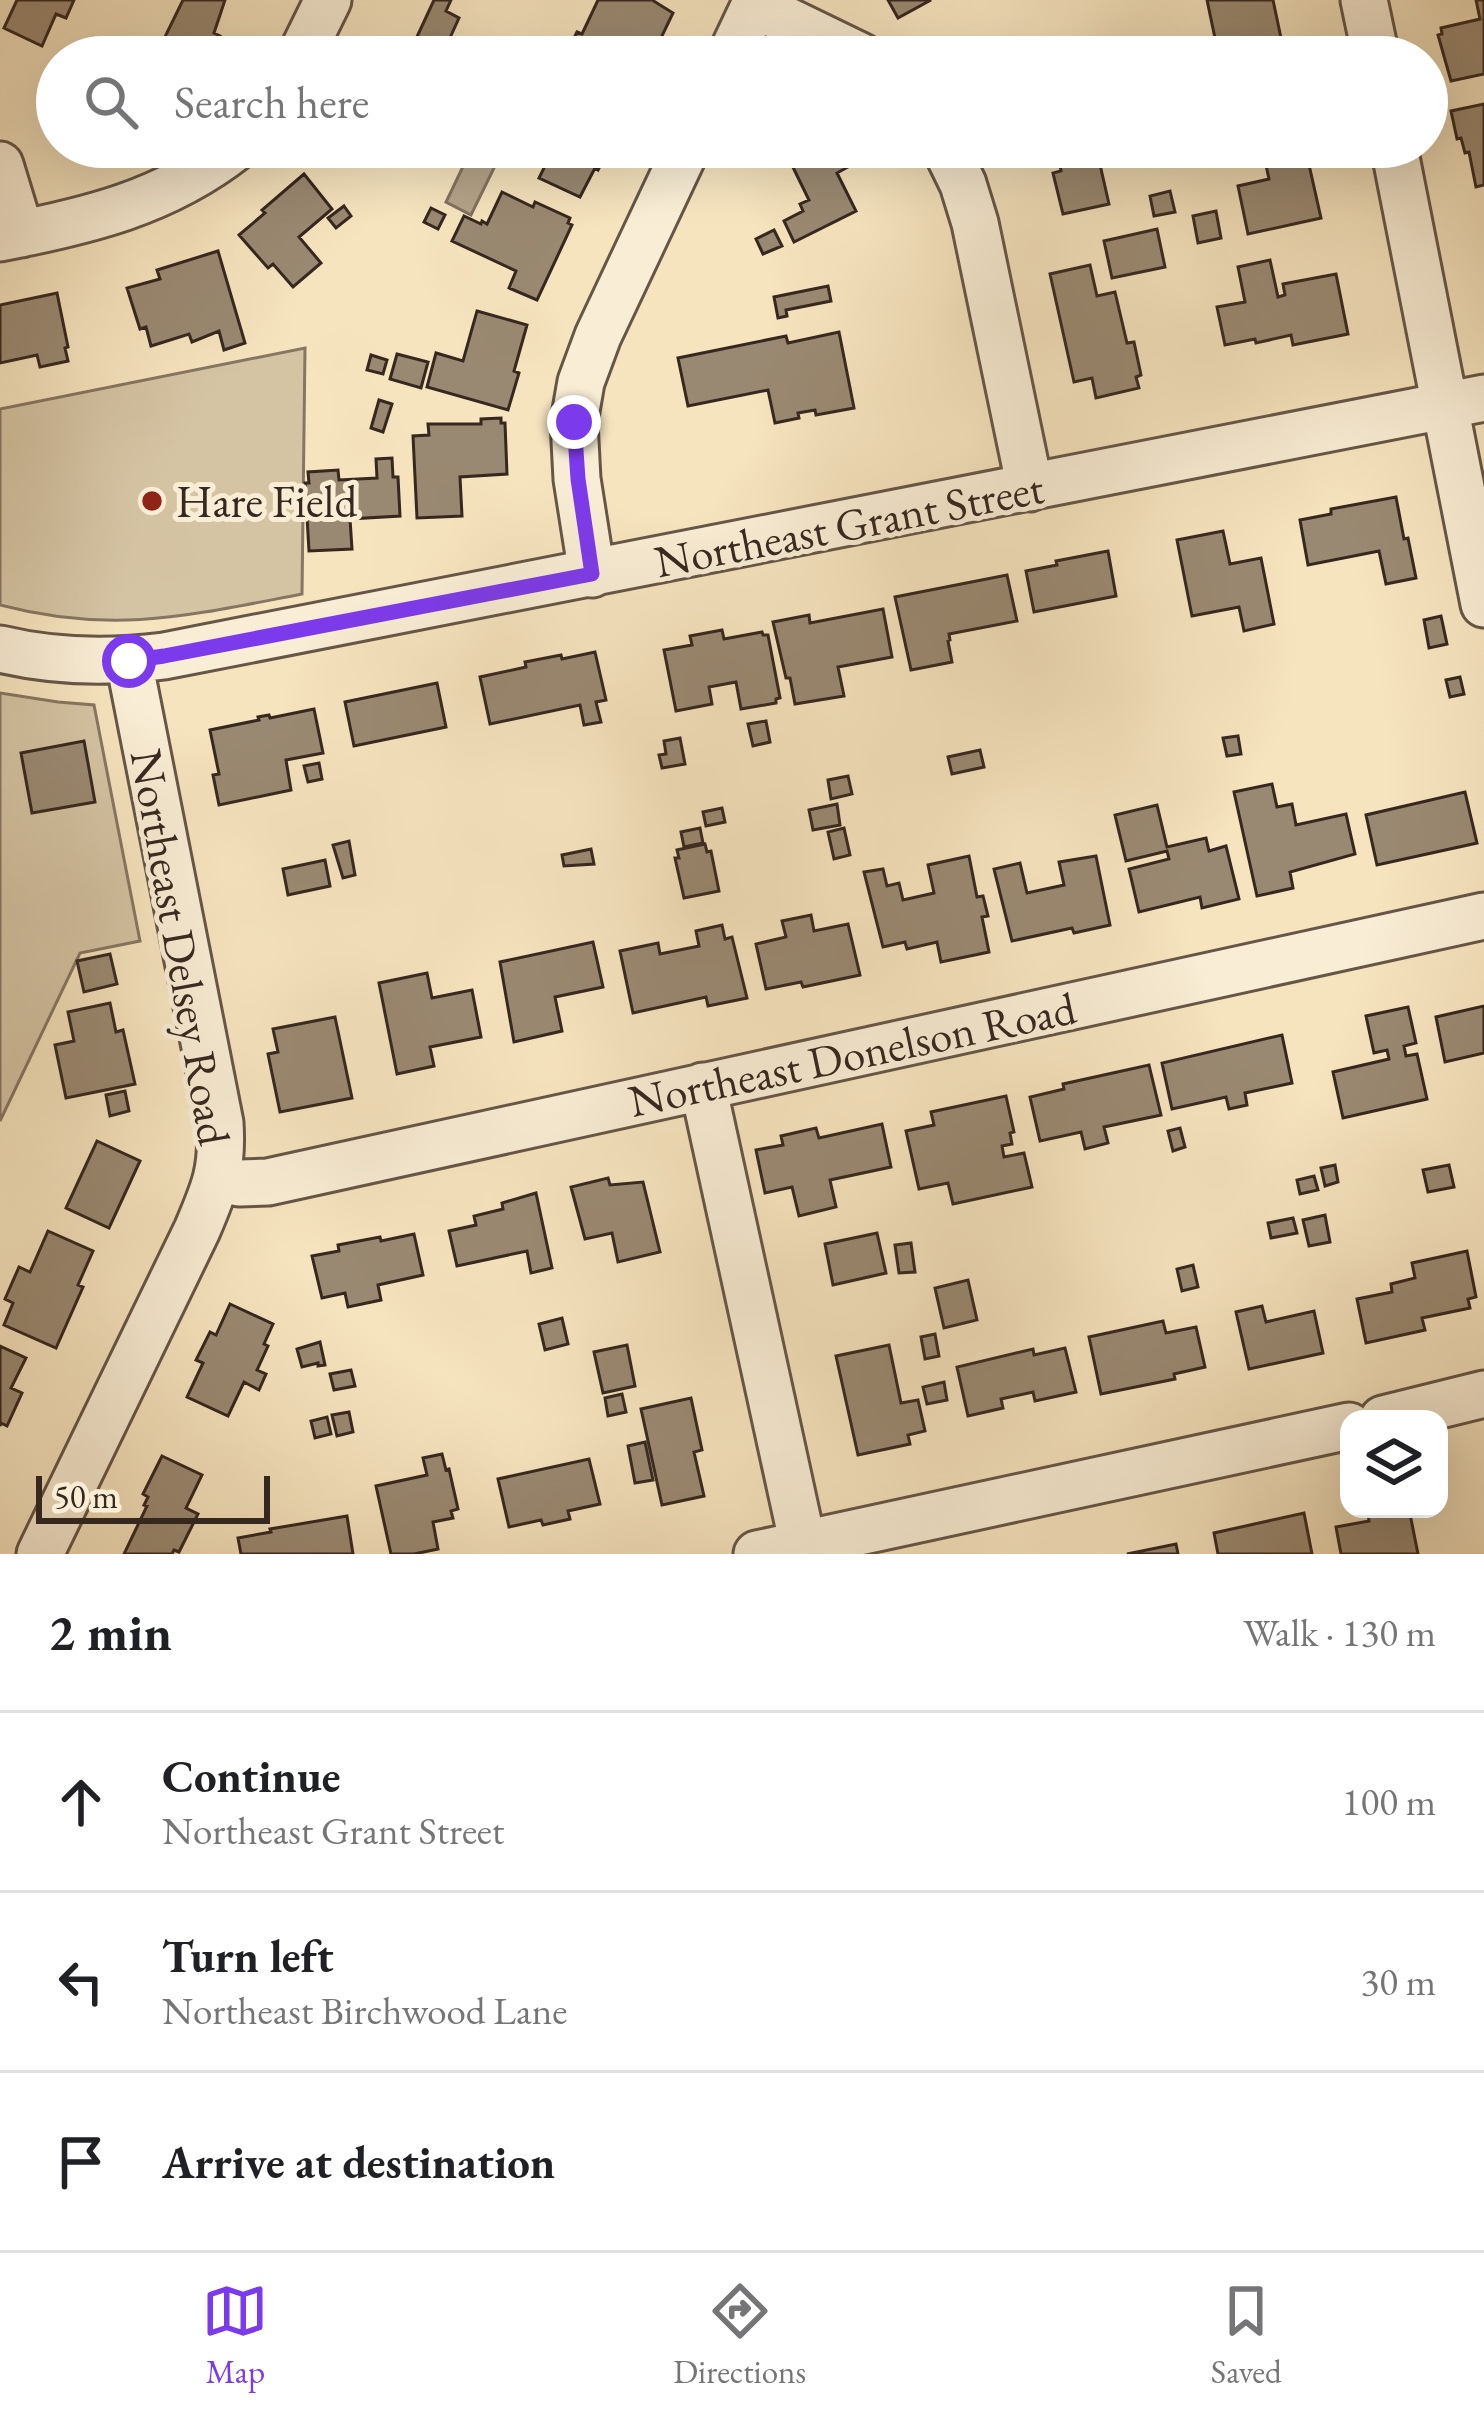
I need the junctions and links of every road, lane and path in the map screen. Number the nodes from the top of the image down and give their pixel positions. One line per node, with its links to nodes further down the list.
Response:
1 (328, 0): 4 (street)
2 (1364, 0): 7 (street)
3 (756, 2): 5 (street); 6 (street)
4 (310, 36)
5 (740, 36)
6 (822, 36)
7 (1372, 36)
8 (0, 165): 13 (street)
9 (206, 168): 13 (street)
10 (677, 168): 16 (street)
11 (955, 168): 15 (street)
12 (1400, 168): 14 (street)
13 (10, 236)
14 (1465, 402): 15 (street, Northeast Grant Street); 17 (street)
15 (1030, 488): 16 (street, Northeast Grant Street)
16 (592, 574): 19 (street, Northeast Grant Street)
17 (1484, 604)
18 (0, 649): 19 (street, Northeast Grant Street)
19 (129, 661): 22 (street, Northeast Delsey Road)
20 (1484, 916): 21 (street, Northeast Donelson Road)
21 (703, 1086): 22 (street, Northeast Donelson Road); 26 (street)
22 (219, 1178): 27 (street, Northeast Delsey Road)
23 (1484, 1394): 24 (street)
24 (1419, 1410)
25 (1340, 1428): 26 (street)
26 (804, 1549): 28 (street)
27 (40, 1554)
28 (757, 1554)

